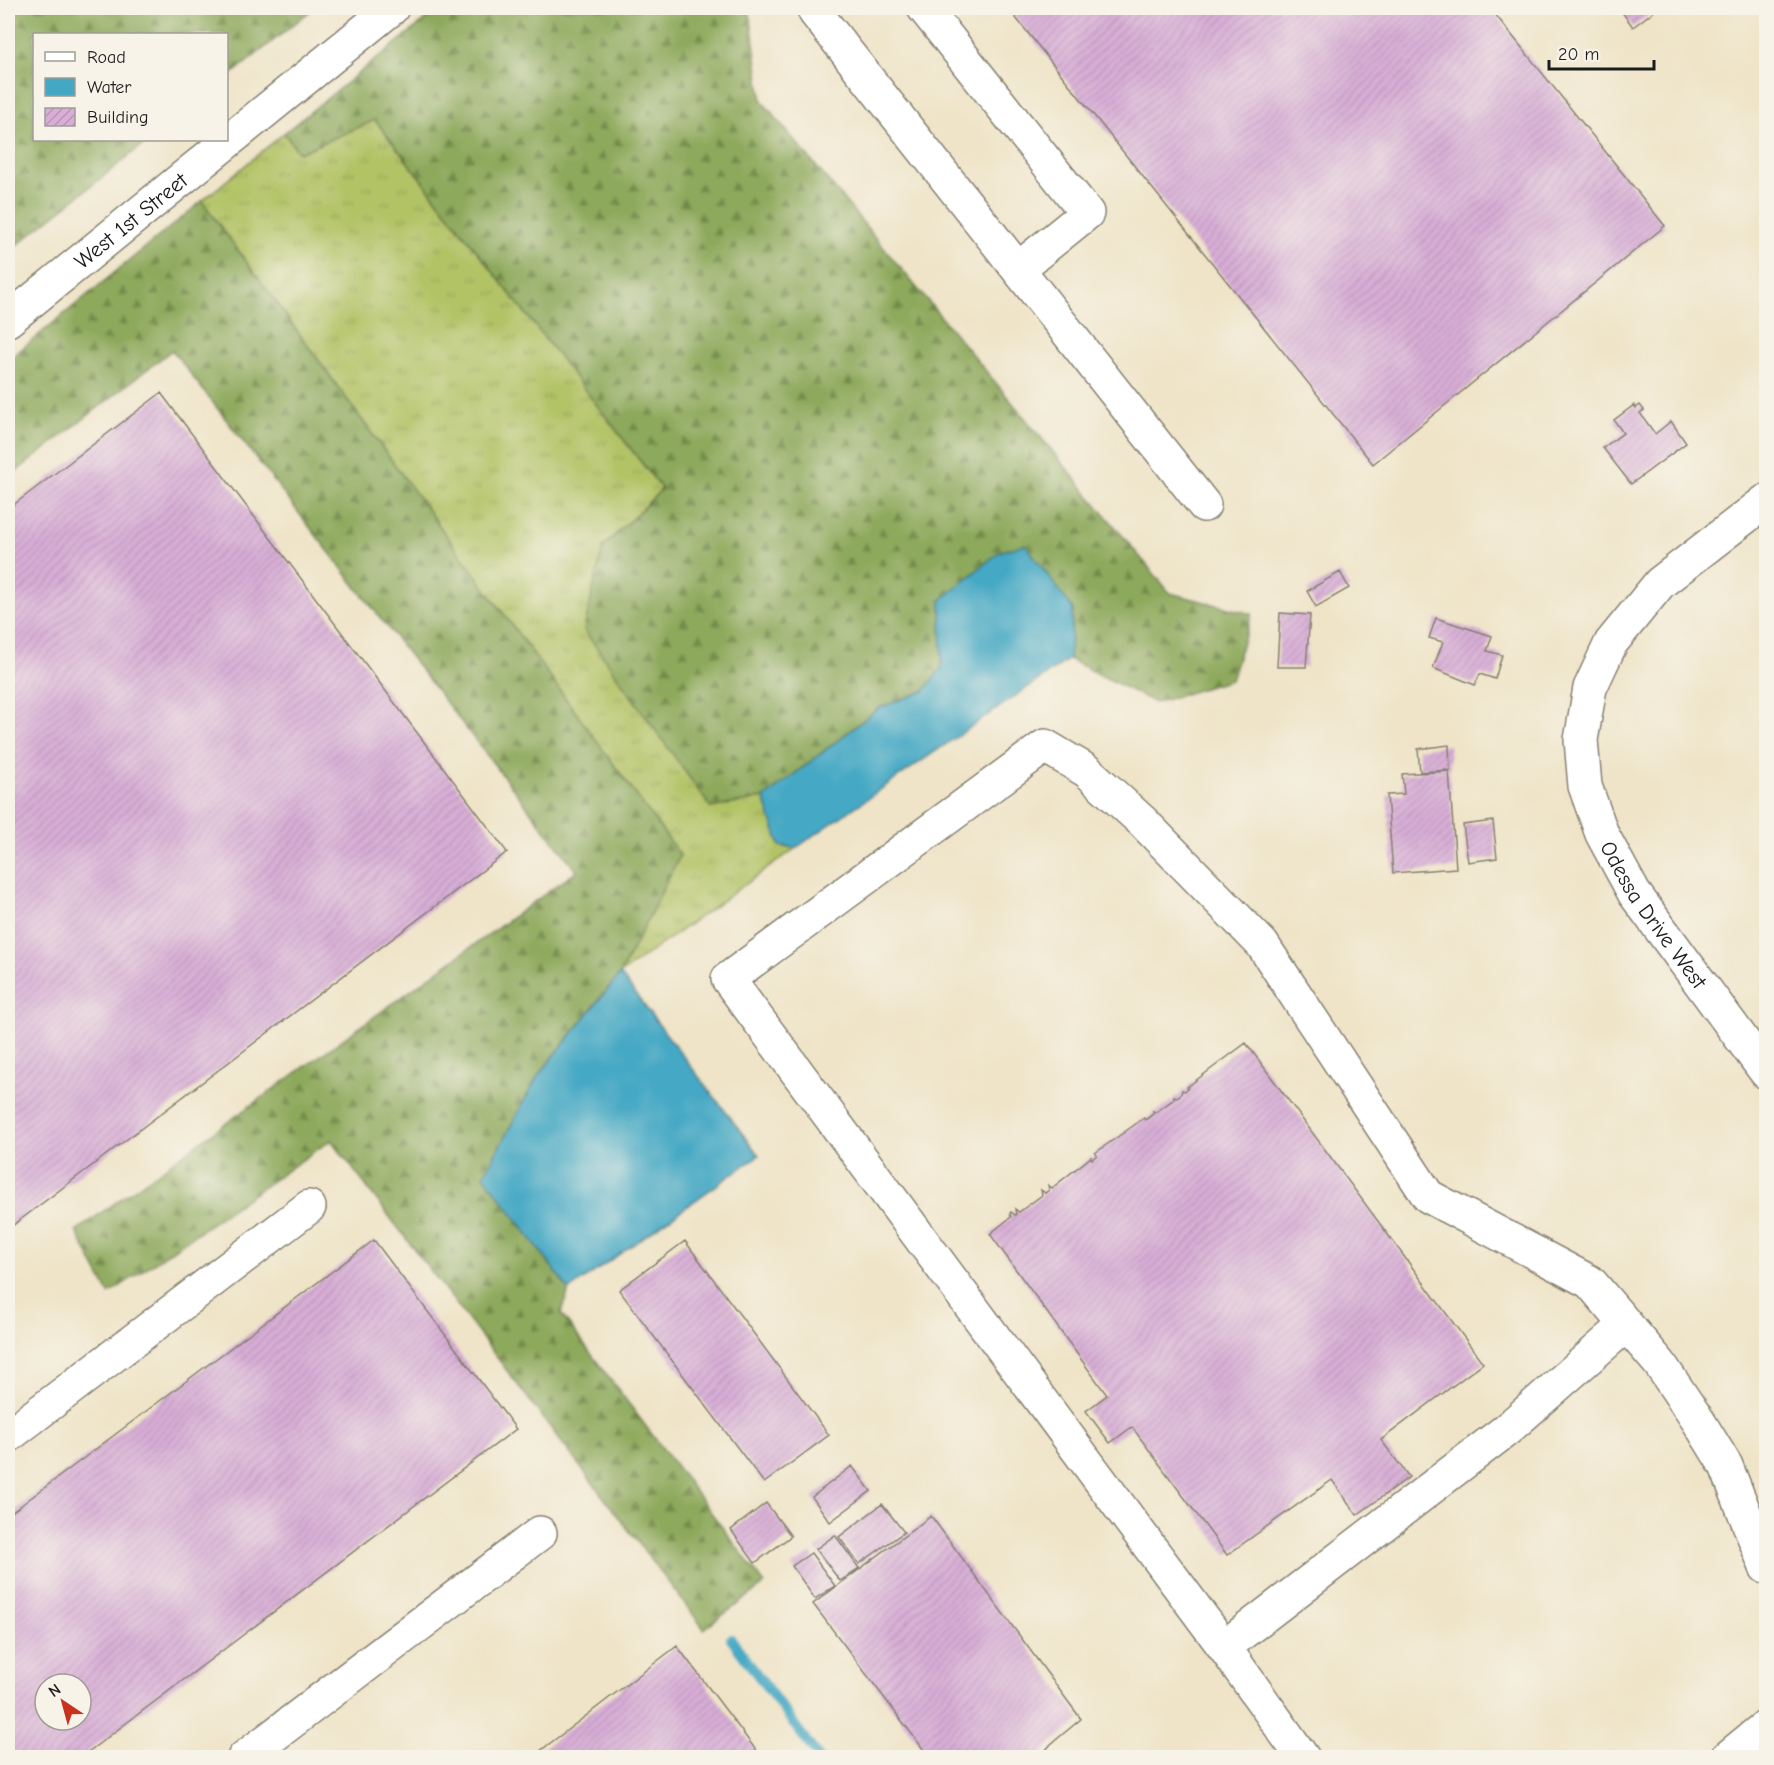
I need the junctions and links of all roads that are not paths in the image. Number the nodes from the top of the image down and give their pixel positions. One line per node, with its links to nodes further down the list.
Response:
1 (392, 8): 5 (street, West 1st Street)
2 (924, 8): 4 (street)
3 (817, 9): 4 (street)
4 (1018, 268): 7 (street)
5 (8, 320)
6 (1766, 503): 8 (street, Odessa Drive West)
7 (1204, 505)
8 (1767, 1072)
9 (309, 1208): 11 (street)
10 (1626, 1324): 13 (street); 14 (street); 14 (street)
11 (8, 1436)
12 (540, 1533): 16 (street)
13 (1767, 1567)
14 (1224, 1647): 17 (street)
15 (1767, 1726): 18 (street)
16 (244, 1758)
17 (1303, 1758)
18 (1727, 1758)

